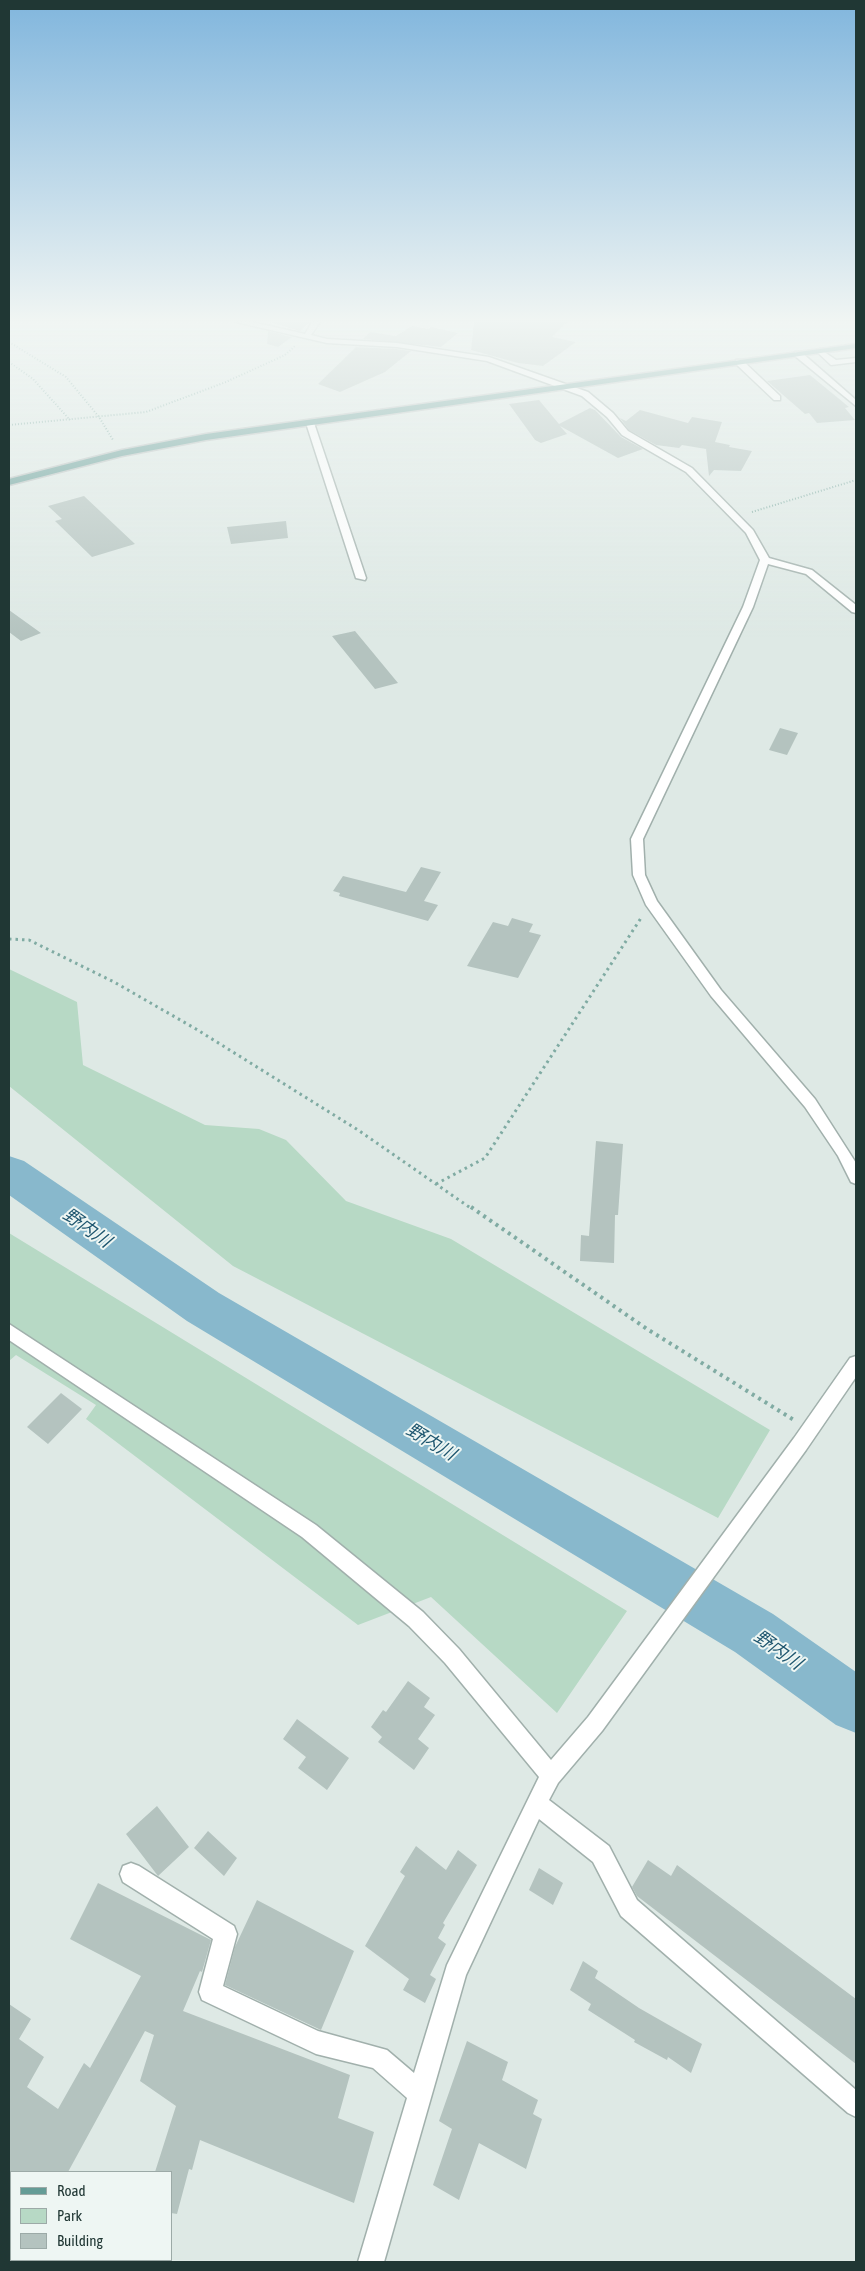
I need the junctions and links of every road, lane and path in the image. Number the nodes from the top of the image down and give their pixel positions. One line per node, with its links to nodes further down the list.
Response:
1 (106, 428): 5 (path)
2 (273, 428): 5 (main road)
3 (312, 428): 10 (street)
4 (621, 428): 8 (street)
5 (122, 453): 7 (main road)
6 (856, 480): 8 (path)
7 (9, 482)
8 (737, 517): 9 (street)
9 (765, 560): 11 (street); 12 (street)
10 (361, 578)
11 (856, 610)
12 (651, 902): 14 (street); 15 (path)
13 (9, 939): 15 (path)
14 (856, 1178)
15 (436, 1184): 19 (path)
16 (9, 1331): 20 (street)
17 (856, 1362): 18 (street)
18 (850, 1388): 19 (street)
19 (805, 1437): 20 (street)
20 (551, 1776): 21 (street)
21 (536, 1803): 23 (street); 24 (street)
22 (130, 1874): 23 (street)
23 (419, 2092): 25 (street)
24 (856, 2104)
25 (371, 2262)

